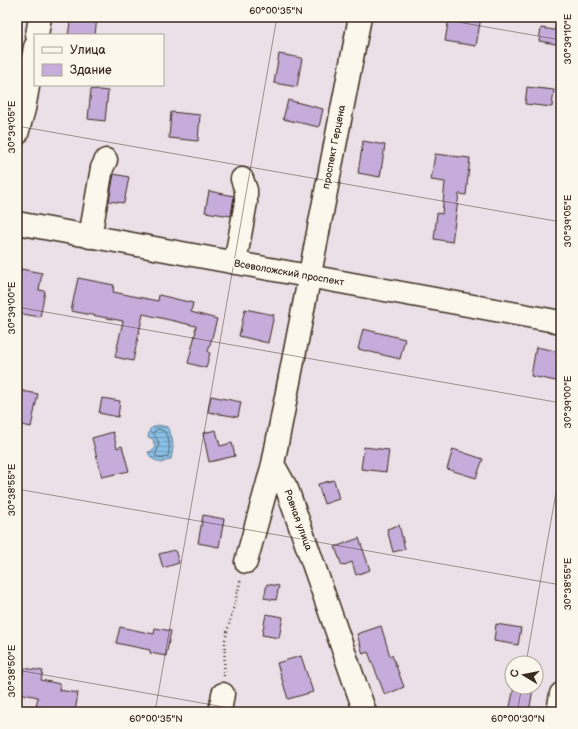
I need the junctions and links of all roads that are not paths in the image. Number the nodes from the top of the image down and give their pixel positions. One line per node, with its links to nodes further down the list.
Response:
1 (40, 17): 3 (street)
2 (360, 17): 11 (street, проспект Герцена)
3 (37, 34)
4 (34, 53): 5 (street)
5 (17, 134)
6 (106, 160): 9 (street)
7 (242, 179): 10 (street)
8 (17, 223): 9 (street, Всеволожский проспект)
9 (90, 237): 10 (street, Всеволожский проспект)
10 (235, 263): 11 (street, Всеволожский проспект)
11 (309, 277): 12 (street, Всеволожский проспект); 13 (street)
12 (561, 322)
13 (273, 464): 14 (street); 16 (street, Ровная улица)
14 (246, 562)
15 (561, 694): 17 (street)
16 (365, 712)
17 (558, 712)

